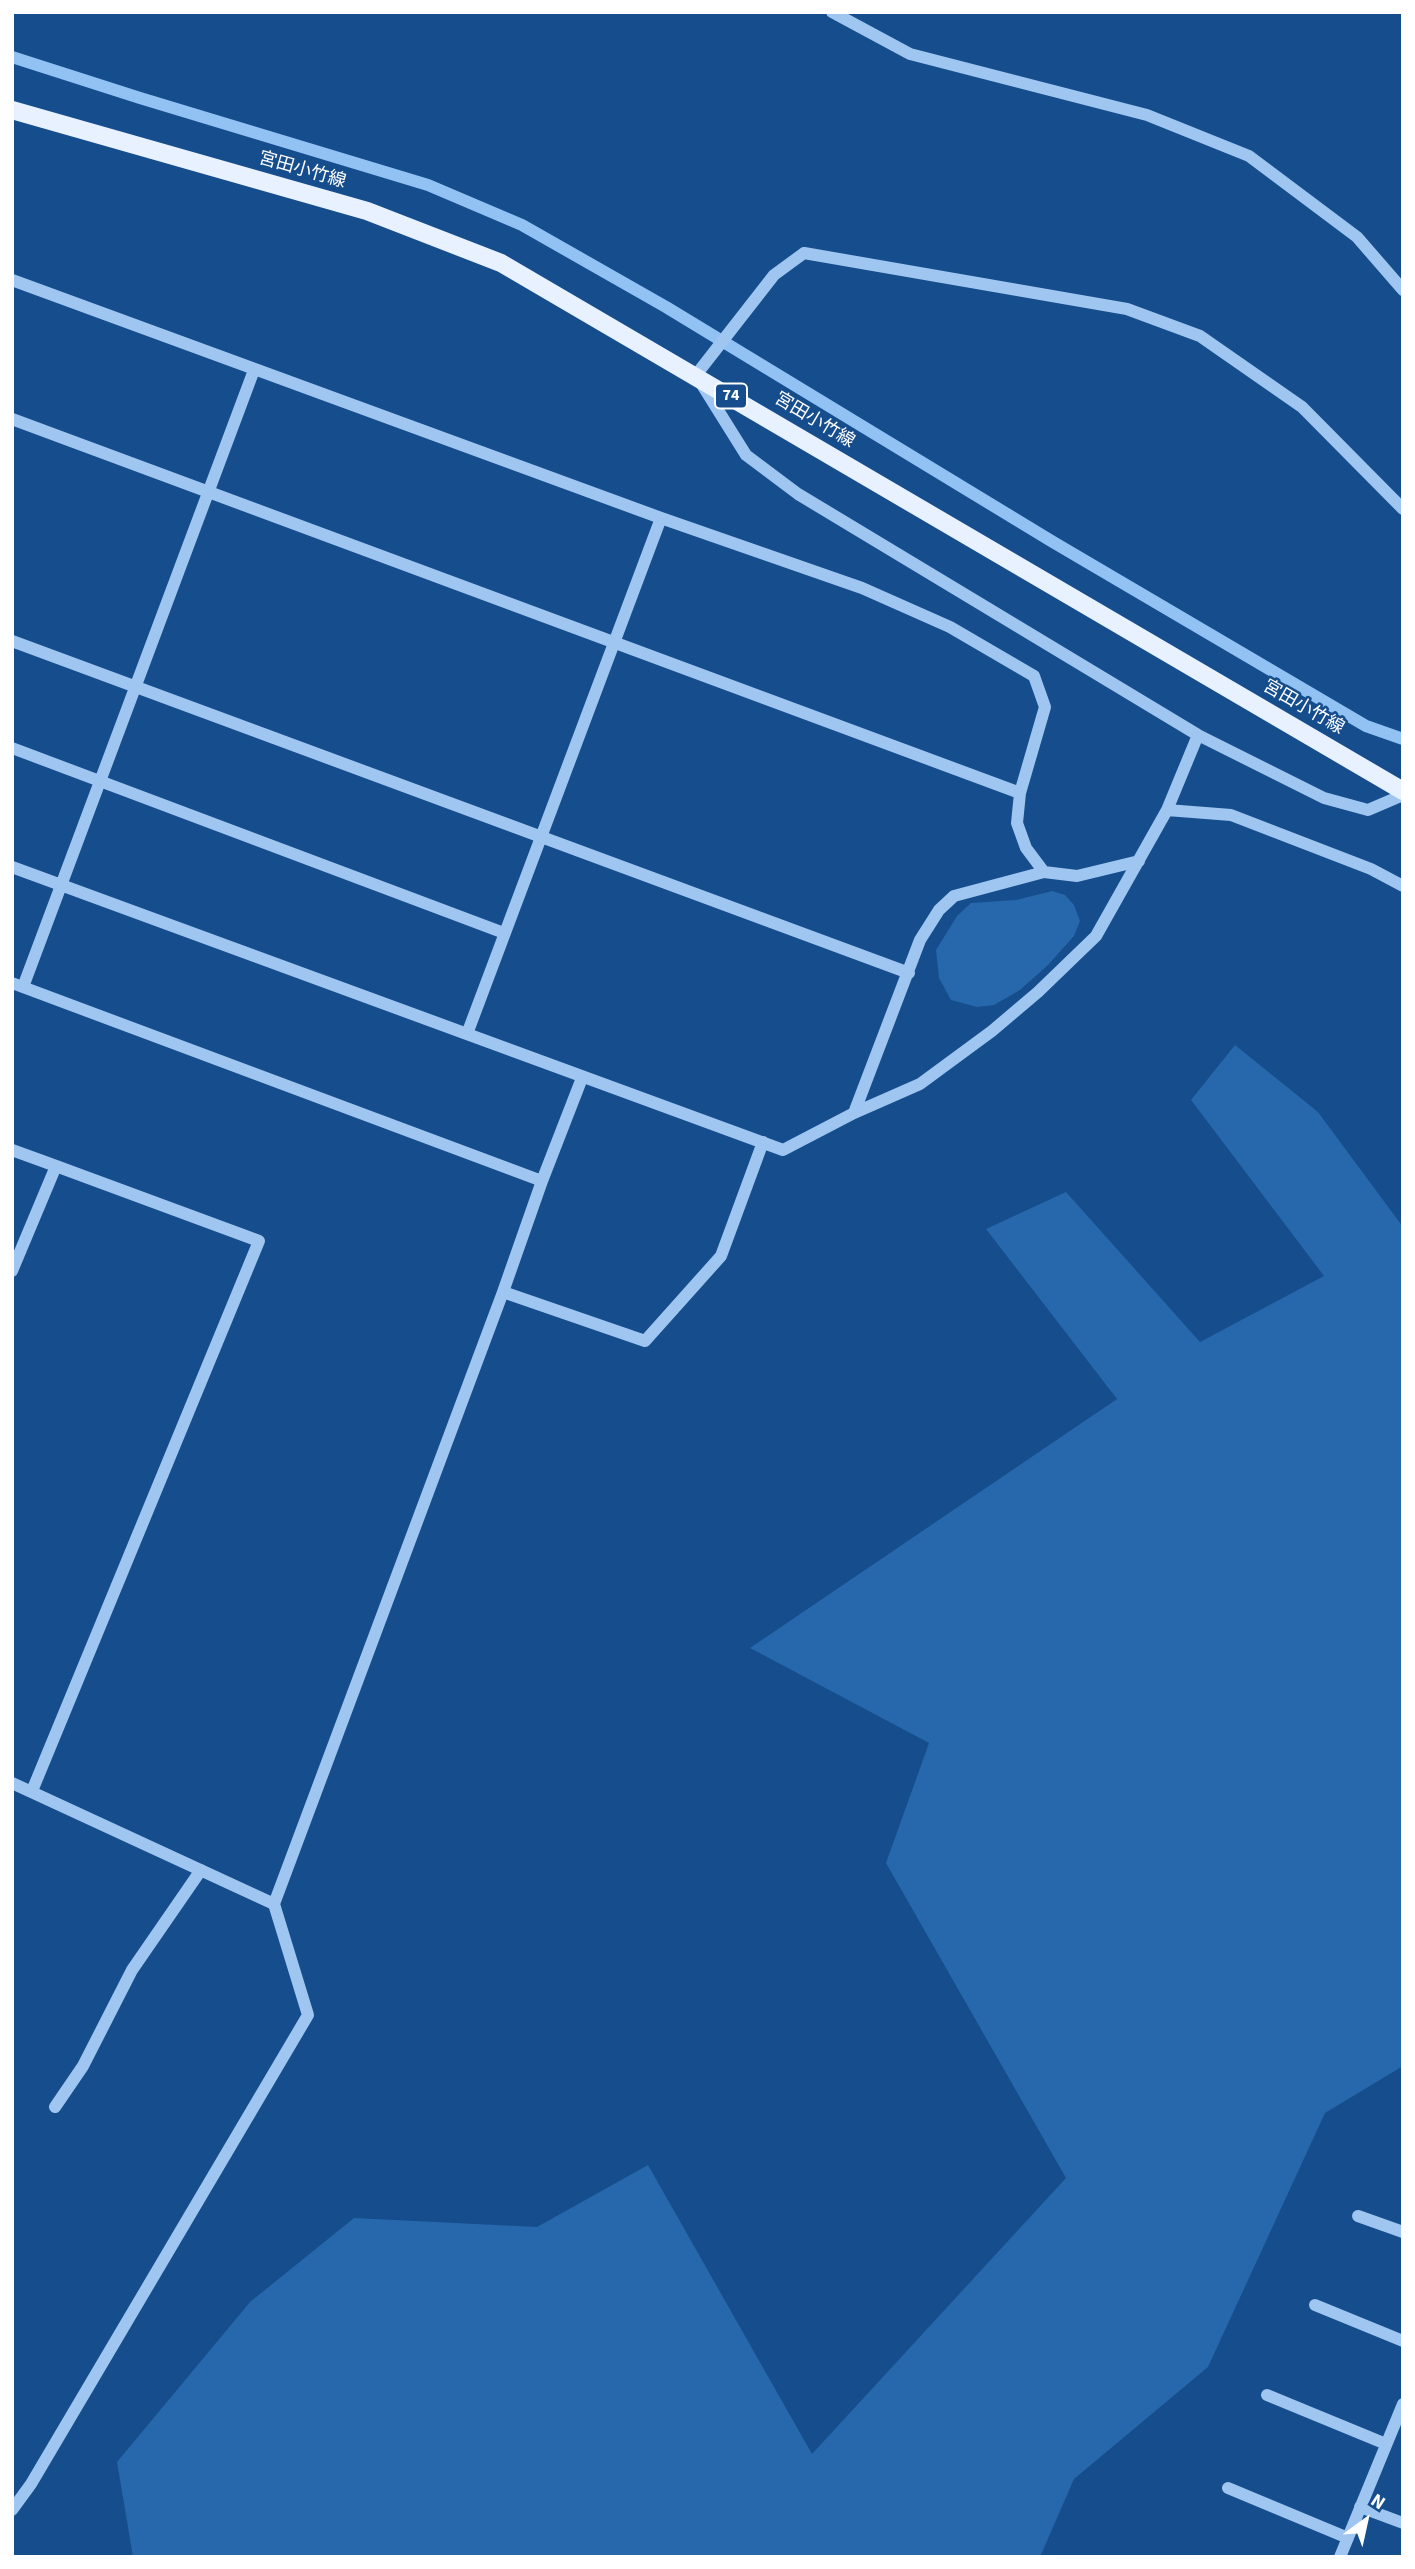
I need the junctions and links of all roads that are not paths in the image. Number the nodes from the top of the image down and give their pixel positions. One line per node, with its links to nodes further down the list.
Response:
1 (832, 12): 4 (street)
2 (12, 110): 6 (main road, 宮田小竹線 / 74)
3 (12, 280): 5 (street)
4 (1403, 290)
5 (254, 370): 8 (street); 10 (street)
6 (696, 375): 9 (street); 14 (street); 18 (main road, 宮田小竹線 / 74)
7 (12, 419): 8 (street)
8 (207, 491): 12 (street); 13 (street)
9 (1403, 509)
10 (661, 518): 12 (street); 17 (street)
11 (12, 641): 13 (street)
12 (613, 643): 17 (street); 20 (street)
13 (134, 686): 16 (street); 20 (street)
14 (1198, 735): 18 (street); 19 (street)
15 (12, 748): 16 (street)
16 (99, 780): 24 (street); 26 (street)
17 (1020, 793): 23 (street)
18 (1403, 793)
19 (1167, 810): 21 (street); 25 (street)
20 (540, 837): 26 (street); 27 (street)
21 (1139, 861): 23 (street); 31 (street)
22 (12, 867): 24 (street)
23 (1044, 872): 27 (street)
24 (60, 886): 28 (street); 29 (street)
25 (1403, 886)
26 (504, 933): 29 (street)
27 (909, 973): 31 (street)
28 (18, 985): 35 (street)
29 (467, 1034): 30 (street)
30 (582, 1078): 32 (street); 35 (street)
31 (854, 1113): 32 (street)
32 (763, 1142): 37 (street)
33 (12, 1150): 34 (street)
34 (56, 1166): 36 (street); 39 (street)
35 (542, 1181): 37 (street)
36 (12, 1271)
37 (503, 1292): 41 (street)
38 (12, 1783): 39 (street)
39 (32, 1791): 40 (street)
40 (201, 1870): 41 (street); 42 (street)
41 (274, 1904): 53 (street)
42 (55, 2107)
43 (1358, 2216): 44 (street)
44 (1403, 2232)
45 (1315, 2305): 46 (street)
46 (1403, 2341)
47 (1267, 2395): 50 (street)
48 (1403, 2404): 49 (street)
49 (1400, 2417): 50 (street)
50 (1386, 2444): 52 (street)
51 (1228, 2488): 55 (street)
52 (1360, 2507): 54 (street); 55 (street)
53 (12, 2510)
54 (1403, 2523)
55 (1348, 2538): 56 (street)
56 (1340, 2557)

